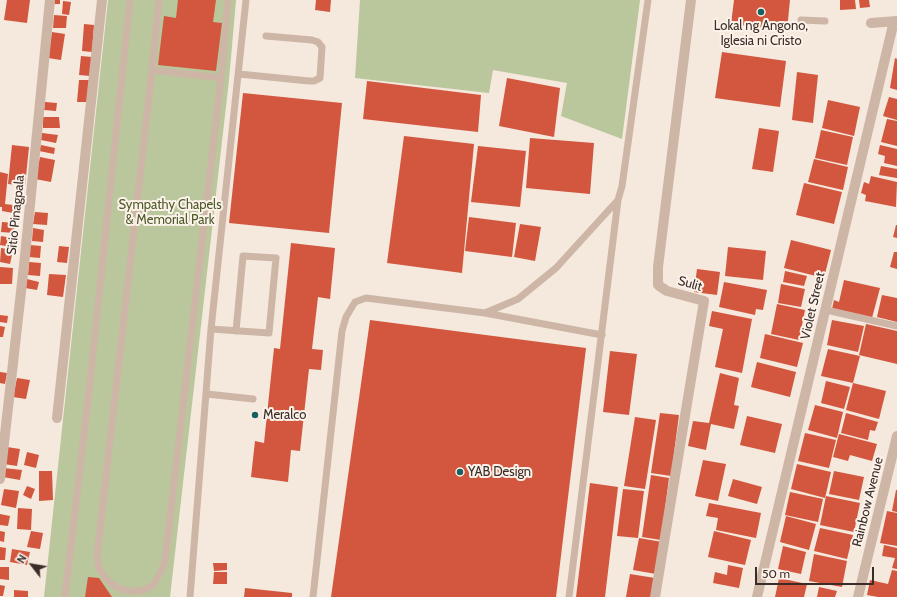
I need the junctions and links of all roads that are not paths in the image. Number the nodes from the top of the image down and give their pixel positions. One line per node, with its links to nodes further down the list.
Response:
1 (50, 0): 28 (street, Sitio Pinagpala)
2 (102, 0): 26 (street)
3 (130, 0): 30 (lane)
4 (159, 0): 14 (lane)
5 (228, 0): 16 (lane)
6 (246, 0): 15 (lane)
7 (648, 0): 17 (lane)
8 (691, 0): 34 (street, Sulit)
9 (801, 20): 10 (lane)
10 (825, 21)
11 (896, 21): 12 (street); 18 (street, Violet Street)
12 (871, 23)
13 (266, 36): 15 (lane)
14 (152, 70): 16 (lane); 29 (lane)
15 (238, 74): 21 (lane)
16 (221, 78): 29 (lane)
17 (618, 200): 19 (lane); 23 (lane)
18 (826, 310): 20 (lane); 35 (street, Violet Street)
19 (485, 313): 23 (lane); 32 (lane)
20 (897, 326)
21 (211, 329): 22 (lane); 24 (lane)
22 (236, 331): 22 (lane)
23 (602, 335): 33 (lane)
24 (206, 394): 25 (lane); 31 (lane)
25 (253, 399)
26 (57, 418)
27 (897, 436): 36 (street, Rainbow Avenue)
28 (0, 479)
29 (127, 596)
30 (65, 597)
31 (190, 597)
32 (313, 597)
33 (569, 597)
34 (654, 597)
35 (757, 597)
36 (858, 597)

